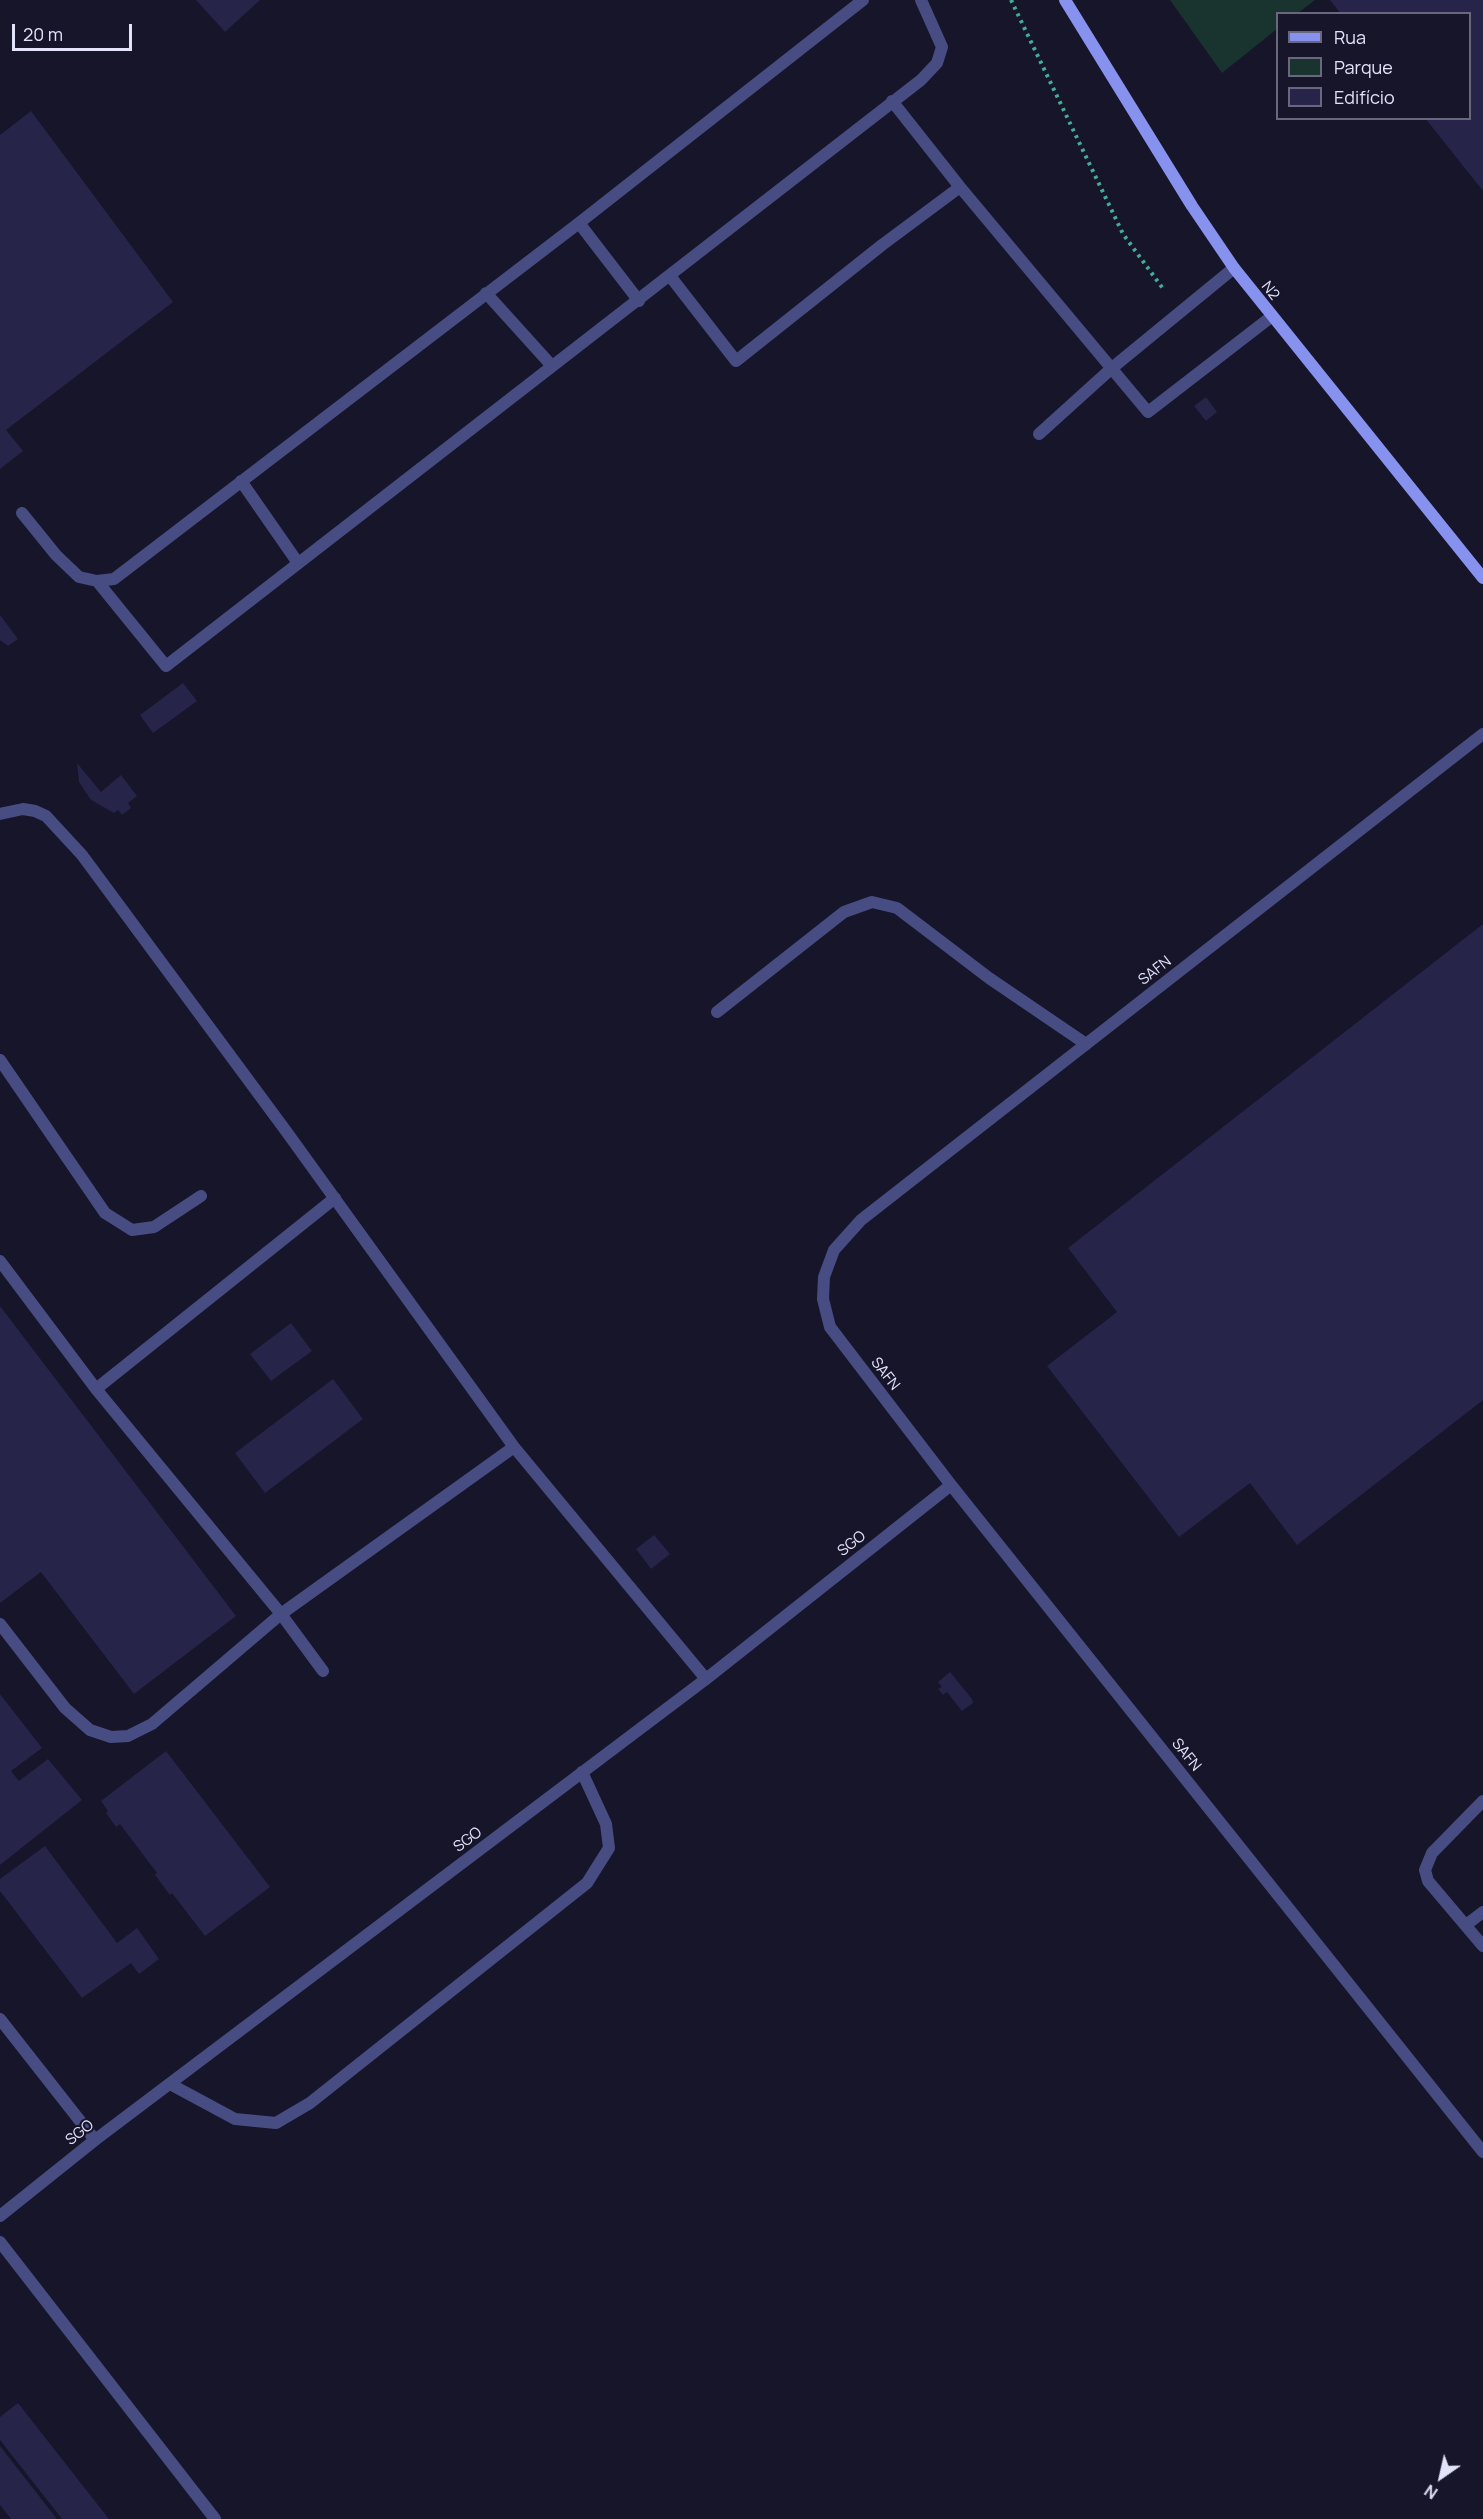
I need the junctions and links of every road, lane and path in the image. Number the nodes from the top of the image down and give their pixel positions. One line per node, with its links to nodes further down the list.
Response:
1 (863, 0): 7 (street)
2 (921, 0): 5 (street)
3 (1011, 0): 12 (path)
4 (1065, 0): 8 (main road, N2)
5 (892, 101): 6 (street); 9 (street)
6 (960, 187): 9 (street); 15 (street)
7 (579, 223): 10 (street); 11 (street)
8 (1234, 268): 12 (street); 13 (main road, N2)
9 (670, 276): 11 (street)
10 (486, 293): 14 (street); 17 (street)
11 (639, 301): 14 (street)
12 (1181, 313): 15 (street)
13 (1271, 317): 15 (street); 20 (main road, N2)
14 (552, 366): 19 (street)
15 (1112, 368): 16 (street)
16 (1040, 434)
17 (242, 481): 19 (street); 21 (street)
18 (22, 513): 21 (street)
19 (298, 563): 21 (street)
20 (1483, 578)
21 (97, 581)
22 (1483, 734): 25 (street, SAFN)
23 (0, 814): 28 (street)
24 (717, 1012): 25 (street)
25 (1086, 1044): 32 (street, SAFN)
26 (0, 1060): 27 (street)
27 (201, 1196)
28 (335, 1198): 30 (street); 31 (street)
29 (0, 1261): 30 (street)
30 (96, 1389): 33 (street)
31 (514, 1447): 33 (street); 36 (street)
32 (951, 1485): 36 (street, SGO); 45 (street, SAFN)
33 (281, 1614): 34 (street); 35 (street)
34 (0, 1624)
35 (323, 1671)
36 (706, 1679): 37 (street, SGO)
37 (582, 1772): 43 (street, SGO); 43 (street)
38 (1483, 1802): 40 (street)
39 (1483, 1912): 40 (street)
40 (1466, 1925): 41 (street)
41 (1483, 1946)
42 (0, 2019): 44 (street)
43 (170, 2084): 44 (street, SGO)
44 (96, 2140): 46 (street, SGO)
45 (1483, 2152)
46 (0, 2216)
47 (0, 2242): 48 (street)
48 (215, 2519)

